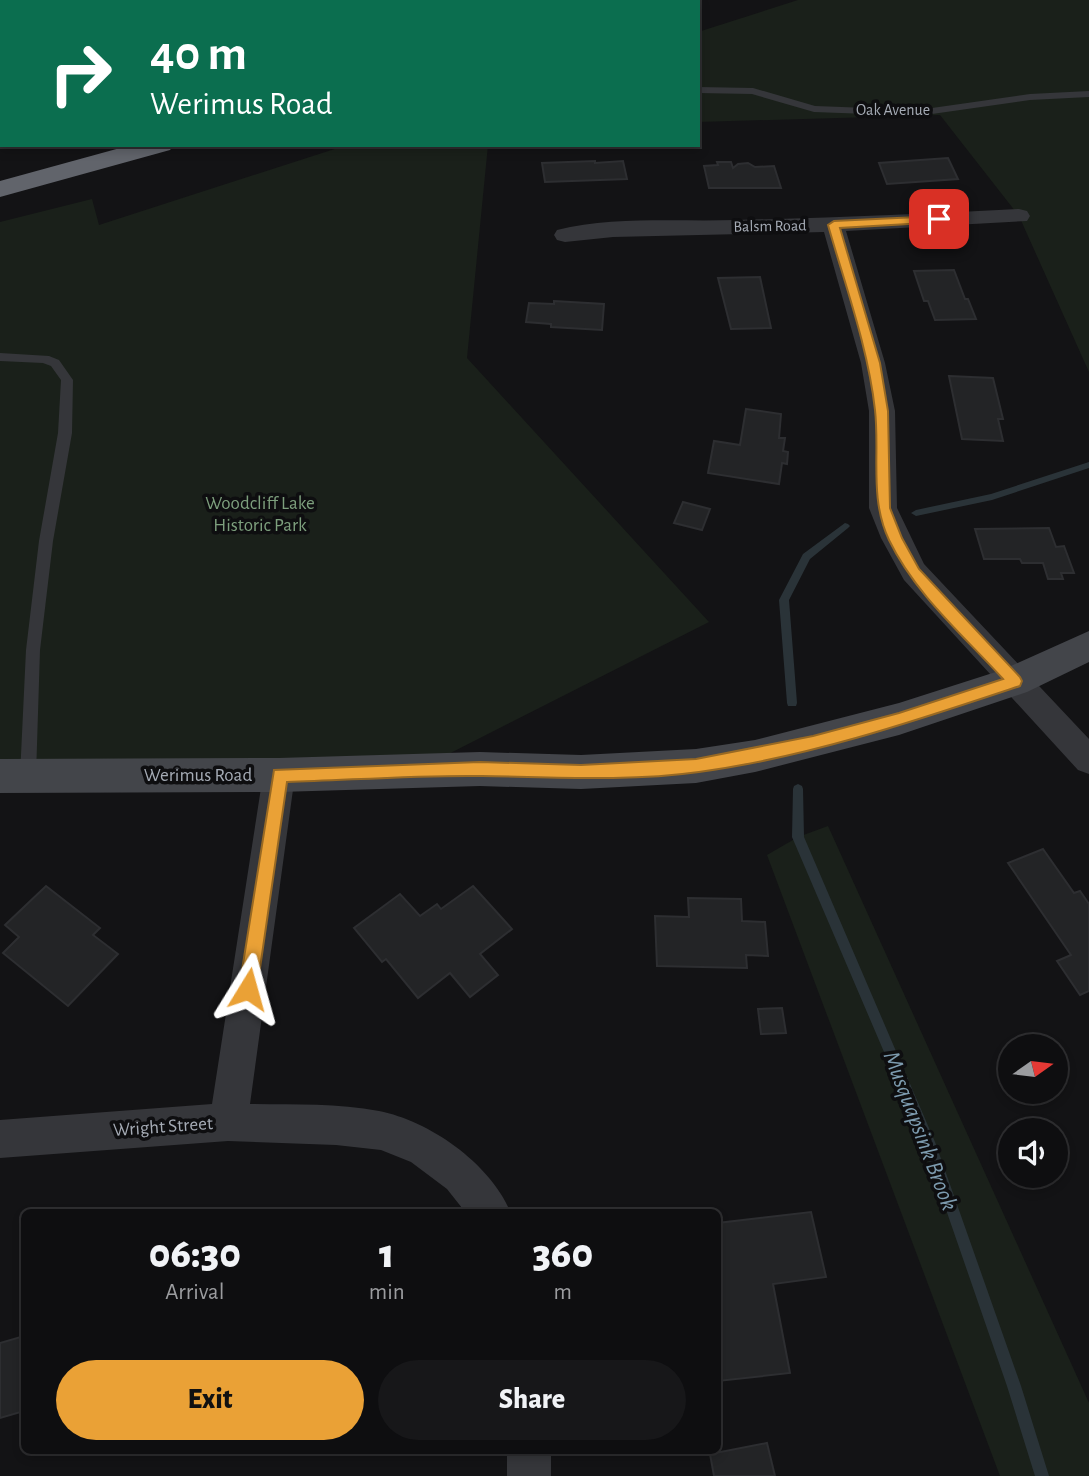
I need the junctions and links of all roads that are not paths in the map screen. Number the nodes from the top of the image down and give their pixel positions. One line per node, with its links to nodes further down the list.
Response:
1 (700, 90): 2 (lane, Oak Avenue)
2 (1089, 94)
3 (154, 147): 4 (highway)
4 (0, 190)
5 (1018, 216): 6 (street, Balsm Road)
6 (834, 225): 7 (street, Balsm Road); 10 (street)
7 (565, 236)
8 (0, 357): 13 (lane)
9 (1089, 645): 10 (main road, Werimus Road)
10 (1014, 681): 11 (street); 12 (main road, Werimus Road)
11 (1089, 760)
12 (279, 775): 13 (main road, Werimus Road); 14 (street, Wright Street)
13 (14, 776)
14 (228, 1122): 15 (street, Wright Street); 16 (street)
15 (0, 1139)
16 (488, 1209)
17 (528, 1454): 18 (street)
18 (529, 1476)

